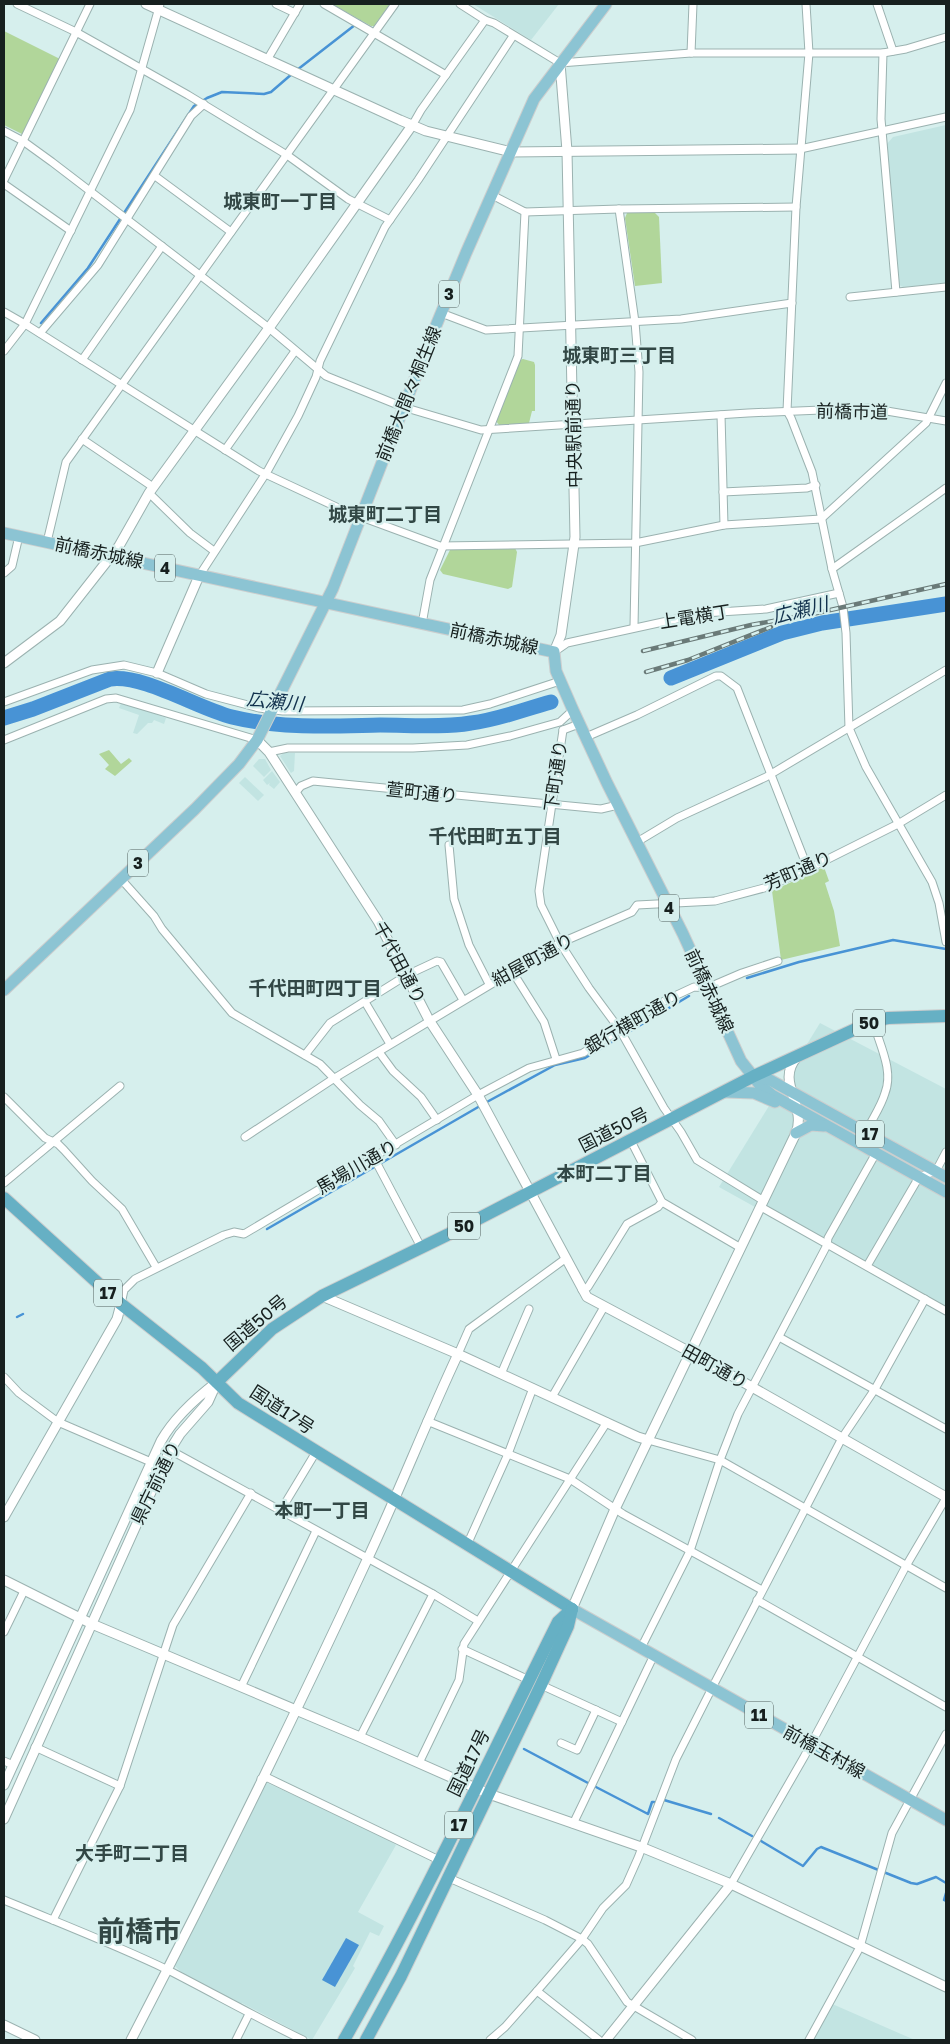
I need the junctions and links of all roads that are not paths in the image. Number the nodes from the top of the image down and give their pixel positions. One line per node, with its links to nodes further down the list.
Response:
1 (17, 4): 16 (street)
2 (90, 4): 16 (street)
3 (146, 4): 13 (street)
4 (276, 4): 14 (street)
5 (300, 4): 14 (street)
6 (324, 4): 17 (street)
7 (395, 4): 17 (street)
8 (460, 4): 15 (street)
9 (606, 4): 25 (main road, 前橋大間々桐生線 / 3)
10 (693, 4): 21 (street)
11 (806, 4): 22 (street)
12 (877, 4): 20 (street)
13 (159, 7): 24 (street); 26 (street)
14 (295, 13): 24 (street)
15 (485, 20): 18 (street); 27 (street)
16 (76, 32): 26 (street); 35 (street)
17 (374, 33): 27 (street); 28 (street)
18 (513, 36): 25 (street); 34 (street)
19 (946, 37): 20 (street)
20 (893, 52): 23 (street)
21 (691, 53): 22 (street); 25 (street)
22 (810, 53): 23 (street); 36 (street)
23 (884, 53): 33 (street)
24 (267, 60): 28 (street)
25 (560, 63): 37 (main road, 前橋大間々桐生線 / 3); 38 (street, 中央駅前通り)
26 (142, 69): 29 (street); 43 (street)
27 (446, 75): 31 (street)
28 (333, 90): 31 (street); 39 (street)
29 (203, 104): 39 (street); 40 (street)
30 (946, 117): 33 (street)
31 (413, 124): 34 (street); 45 (street)
32 (4, 131): 35 (street, 前橋市道)
33 (882, 131): 36 (street); 57 (street)
34 (447, 136): 37 (street); 51 (street)
35 (23, 141): 41 (street); 43 (street, 前橋市道)
36 (800, 149): 38 (street); 46 (street)
37 (511, 152): 38 (street); 44 (main road, 前橋大間々桐生線 / 3)
38 (567, 152): 48 (street, 中央駅前通り)
39 (287, 155): 45 (street); 53 (street)
40 (155, 176): 50 (street); 53 (street)
41 (4, 180)
42 (4, 184): 52 (street)
43 (90, 191): 50 (street, 前橋市道); 52 (street)
44 (492, 195): 49 (street); 61 (main road, 前橋大間々桐生線 / 3)
45 (357, 203): 51 (street); 65 (street)
46 (796, 207): 47 (street); 59 (street)
47 (619, 209): 48 (street); 62 (street)
48 (569, 210): 49 (street); 64 (street, 中央駅前通り)
49 (525, 212): 66 (street)
50 (124, 217): 54 (street, 前橋市道); 67 (street)
51 (390, 220): 71 (street)
52 (70, 231): 63 (street)
53 (231, 232): 55 (street)
54 (162, 246): 55 (street, 前橋市道); 70 (street)
55 (200, 275): 65 (street, 前橋市道); 73 (street)
56 (946, 287): 57 (street)
57 (896, 292): 58 (street)
58 (850, 298)
59 (792, 303): 62 (street); 75 (street)
60 (4, 312): 63 (street)
61 (441, 313): 66 (street); 74 (main road, 前橋大間々桐生線 / 3)
62 (635, 322): 64 (street); 78 (street)
63 (25, 324): 67 (street); 69 (street)
64 (572, 326): 66 (street); 80 (street, 中央駅前通り)
65 (269, 328): 68 (street, 前橋市道); 81 (street)
66 (521, 328): 82 (street)
67 (40, 333): 70 (street)
68 (295, 351): 71 (street, 前橋市道); 84 (street)
69 (4, 352)
70 (82, 360): 73 (street)
71 (318, 369): 74 (street, 前橋市道); 85 (street)
72 (946, 383): 77 (street)
73 (122, 384): 81 (street); 83 (street)
74 (403, 407): 82 (street, 前橋市道); 90 (main road, 前橋大間々桐生線 / 3)
75 (787, 411): 76 (street, 前橋市道); 77 (street, 前橋市道); 86 (street)
76 (721, 415): 78 (street, 前橋市道); 89 (street)
77 (930, 418): 79 (street, 前橋市道); 91 (street)
78 (639, 420): 80 (street, 前橋市道); 96 (street)
79 (946, 421)
80 (574, 424): 82 (street, 前橋市道); 97 (street, 中央駅前通り)
81 (194, 430): 84 (street); 88 (street)
82 (490, 430): 98 (street)
83 (82, 439): 88 (street); 95 (street)
84 (224, 450): 85 (street)
85 (265, 474): 90 (street); 99 (street)
86 (816, 485): 89 (street); 91 (street)
87 (946, 488): 101 (street)
88 (151, 490): 99 (street); 100 (street)
89 (723, 492): 92 (street)
90 (360, 516): 98 (street); 105 (main road, 前橋大間々桐生線 / 3)
91 (822, 519): 92 (street); 101 (street)
92 (724, 525): 96 (street)
93 (4, 533): 94 (main road, 前橋赤城線 / 4)
94 (19, 536): 95 (main road, 前橋赤城線 / 4); 102 (street)
95 (47, 542): 100 (main road, 前橋赤城線 / 4)
96 (635, 543): 97 (street); 107 (street)
97 (575, 544): 98 (street); 108 (street, 中央駅前通り)
98 (443, 546): 106 (street)
99 (214, 551): 103 (street)
100 (111, 556): 103 (main road, 前橋赤城線 / 4); 109 (street)
101 (832, 569): 104 (street)
102 (4, 573)
103 (199, 576): 105 (main road, 前橋赤城線 / 4); 111 (street)
104 (839, 593): 107 (street, 上電横丁); 118 (street)
105 (326, 603): 106 (main road, 前橋赤城線 / 4); 115 (main road, 前橋大間々桐生線 / 3)
106 (422, 624): 108 (main road, 前橋赤城線 / 4)
107 (634, 627): 108 (street, 上電横丁)
108 (554, 652): 112 (main road, 前橋赤城線 / 4)
109 (4, 663)
110 (946, 670): 118 (street)
111 (157, 674): 113 (street); 115 (street)
112 (560, 681): 114 (main road, 前橋赤城線 / 4); 115 (street)
113 (4, 702)
114 (573, 710): 116 (street); 117 (main road, 前橋赤城線 / 4)
115 (271, 712): 122 (main road, 3)
116 (556, 723): 119 (street); 123 (street)
117 (579, 724): 119 (street, 下町通り); 120 (main road, 前橋赤城線 / 4)
118 (849, 728): 124 (street); 129 (street)
119 (563, 730): 127 (street, 下町通り)
120 (586, 738): 124 (street); 128 (main road, 前橋赤城線 / 4)
121 (4, 740): 122 (street)
122 (257, 740): 123 (street, 千代田通り); 133 (main road, 3)
123 (269, 752): 125 (street, 千代田通り)
124 (771, 774): 130 (street); 132 (street)
125 (296, 792): 127 (street, 萱町通り); 140 (street, 千代田通り)
126 (946, 795): 129 (street, 芳町通り)
127 (552, 805): 128 (street, 萱町通り); 137 (street, 下町通り)
128 (618, 805): 130 (main road, 前橋赤城線 / 4)
129 (898, 824): 132 (street, 芳町通り); 136 (street)
130 (637, 842): 134 (main road, 前橋赤城線 / 4)
131 (449, 845): 141 (street)
132 (808, 868): 134 (street, 芳町通り)
133 (121, 879): 143 (main road, 3); 152 (street)
134 (666, 903): 135 (street, 芳町通り); 142 (main road, 前橋赤城線 / 4)
135 (637, 905): 137 (street, 紺屋町通り)
136 (946, 942)
137 (560, 943): 139 (street, 紺屋町通り); 149 (street)
138 (778, 961): 142 (street, 銀行横町通り)
139 (512, 971): 141 (street, 紺屋町通り); 154 (street)
140 (407, 975): 144 (street); 145 (street); 147 (street, 千代田通り)
141 (489, 984): 144 (street, 紺屋町通り)
142 (707, 988): 149 (street, 銀行横町通り); 155 (main road, 前橋赤城線 / 4)
143 (4, 990)
144 (462, 1000): 147 (street, 紺屋町通り)
145 (365, 1002): 150 (street); 152 (street)
146 (946, 1016): 148 (highway, 国道50号 / 50)
147 (429, 1020): 150 (street, 紺屋町通り); 160 (street, 千代田通り)
148 (873, 1021): 153 (highway, 国道50号 / 50); 168 (street)
149 (620, 1030): 154 (street, 銀行横町通り); 164 (street)
150 (390, 1044): 151 (street, 紺屋町通り)
151 (379, 1052): 156 (street, 紺屋町通り); 165 (street)
152 (306, 1055): 156 (street)
153 (799, 1055): 155 (highway, 国道50号 / 50); 159 (street)
154 (556, 1059): 160 (street, 銀行横町通り)
155 (754, 1076): 158 (highway, 国道50号 / 50); 159 (main road, 17); 163 (main road, 17)
156 (334, 1079): 169 (street, 紺屋町通り); 172 (street)
157 (120, 1086): 170 (street)
158 (726, 1092): 163 (main road); 164 (highway, 国道50号 / 50)
159 (792, 1092): 162 (main road, 17); 163 (street)
160 (478, 1095): 165 (street, 馬場川通り); 180 (street, 千代田通り)
161 (4, 1097): 170 (street)
162 (817, 1105): 163 (main road); 168 (main road, 17)
163 (802, 1112): 166 (main road, 17); 167 (main road)
164 (673, 1119): 171 (highway, 国道50号 / 50); 184 (street)
165 (437, 1120): 172 (street, 馬場川通り)
166 (833, 1128): 167 (main road); 174 (main road, 17)
167 (797, 1130): 184 (street)
168 (866, 1132): 176 (main road, 17)
169 (245, 1137)
170 (52, 1141): 179 (street); 190 (street)
171 (630, 1141): 180 (highway, 国道50号 / 50); 183 (street)
172 (396, 1145): 175 (street, 馬場川通り)
173 (946, 1152): 176 (street)
174 (876, 1153): 177 (main road, 17); 185 (street)
175 (377, 1162): 186 (street); 190 (street, 馬場川通り)
176 (936, 1171): 177 (street); 178 (main road, 17)
177 (919, 1177): 181 (main road, 17); 189 (street)
178 (946, 1177)
179 (4, 1183)
180 (531, 1192): 186 (highway, 国道50号 / 50); 188 (street, 田町通り)
181 (946, 1192)
182 (4, 1198): 194 (highway, 国道17号 / 17)
183 (662, 1202): 187 (street); 191 (street)
184 (763, 1204): 185 (street); 187 (street)
185 (827, 1245): 189 (street); 198 (street)
186 (421, 1247): 192 (highway, 国道50号 / 50)
187 (741, 1248): 199 (street)
188 (565, 1259): 191 (street, 田町通り); 200 (street)
189 (867, 1266): 193 (street)
190 (156, 1267): 194 (street, 馬場川通り)
191 (582, 1290): 195 (street, 田町通り)
192 (322, 1296): 200 (street); 203 (highway, 国道50号 / 50)
193 (925, 1299): 197 (street); 206 (street)
194 (120, 1304): 203 (highway, 国道17号 / 17); 209 (street)
195 (604, 1307): 199 (street, 田町通り); 207 (street)
196 (529, 1310): 201 (street)
197 (946, 1311)
198 (779, 1337): 205 (street); 206 (street)
199 (690, 1352): 205 (street, 田町通り); 213 (street)
200 (458, 1354): 201 (street); 208 (street)
201 (501, 1374): 204 (street)
202 (4, 1376): 209 (street)
203 (217, 1382): 214 (street, 県庁前通り); 215 (highway, 国道17号 / 17); 218 (street, 県庁前通り)
204 (533, 1388): 207 (street); 216 (street)
205 (752, 1388): 212 (street, 田町通り); 217 (street)
206 (875, 1389): 211 (street); 212 (street)
207 (552, 1397): 210 (street)
208 (427, 1421): 216 (street); 222 (street)
209 (58, 1422): 218 (street); 226 (street)
210 (607, 1422): 213 (street); 219 (street)
211 (946, 1429)
212 (842, 1438): 221 (street, 田町通り); 223 (street)
213 (648, 1440): 217 (street); 224 (street)
214 (170, 1450): 220 (street); 242 (street, 県庁前通り)
215 (316, 1452): 222 (highway, 国道17号 / 17); 225 (street)
216 (508, 1454): 219 (street); 228 (street)
217 (720, 1460): 223 (street); 229 (street)
218 (151, 1462): 240 (street, 県庁前通り)
219 (570, 1479): 224 (street); 232 (street)
220 (251, 1493): 225 (street); 246 (street)
221 (946, 1497): 231 (street)
222 (394, 1499): 228 (highway, 国道17号 / 17); 230 (street)
223 (805, 1508): 231 (street); 235 (street)
224 (615, 1509): 229 (street); 239 (street)
225 (281, 1510): 227 (street)
226 (4, 1517)
227 (316, 1531): 230 (street); 250 (street)
228 (467, 1545): 232 (highway, 国道17号 / 17)
229 (690, 1551): 235 (street); 244 (street)
230 (368, 1558): 237 (street); 253 (street)
231 (906, 1566): 234 (street); 248 (street)
232 (510, 1573): 239 (highway, 国道17号 / 17); 241 (street)
233 (4, 1580): 236 (street)
234 (946, 1588)
235 (762, 1590): 238 (street)
236 (24, 1591): 240 (street); 243 (street)
237 (433, 1594): 241 (street); 257 (street)
238 (757, 1600): 248 (street); 251 (street)
239 (572, 1609): 244 (main road, 前橋玉村線 / 11); 249 (highway, 国道17号 / 17)
240 (79, 1617): 242 (street); 263 (street, 県庁前通り)
241 (478, 1621): 245 (street)
242 (92, 1624): 246 (street); 260 (street, 県庁前通り)
243 (4, 1632)
244 (641, 1648): 247 (main road, 前橋玉村線 / 11)
245 (462, 1649): 249 (street); 262 (street)
246 (163, 1653): 250 (street); 266 (street)
247 (654, 1655): 251 (main road, 前橋玉村線 / 11); 255 (street)
248 (858, 1657): 252 (street); 259 (street)
249 (535, 1682): 254 (street); 267 (highway, 国道17号 / 17); 268 (highway, 国道17号 / 17)
250 (242, 1687): 253 (street)
251 (712, 1688): 259 (main road, 前橋玉村線 / 11); 273 (street)
252 (946, 1707)
253 (296, 1710): 257 (street); 264 (street)
254 (596, 1710): 255 (street); 258 (street)
255 (622, 1722): 272 (street)
256 (946, 1734): 269 (street)
257 (360, 1736): 262 (street)
258 (561, 1742)
259 (811, 1744): 269 (main road, 前橋玉村線 / 11); 276 (street)
260 (35, 1747): 266 (street); 270 (street, 県庁前通り)
261 (4, 1760): 263 (street)
262 (419, 1763): 267 (street)
263 (13, 1765): 265 (street, 県庁前通り)
264 (261, 1779): 274 (street); 281 (street)
265 (4, 1785)
266 (120, 1786): 278 (street)
267 (477, 1788): 268 (street); 274 (highway, 国道17号 / 17)
268 (489, 1794): 272 (street); 275 (highway, 国道17号 / 17)
269 (910, 1800): 271 (main road, 前橋玉村線 / 11); 280 (street)
270 (4, 1818)
271 (946, 1820)
272 (573, 1824): 273 (street)
273 (641, 1847): 276 (street); 279 (street)
274 (441, 1861): 291 (highway, 国道17号 / 17)
275 (449, 1878): 279 (street); 292 (highway, 国道17号 / 17)
276 (731, 1884): 280 (street); 284 (street)
277 (4, 1900): 278 (street)
278 (53, 1920): 281 (street)
279 (582, 1939): 283 (street); 284 (street)
280 (860, 1947): 282 (street); 297 (street)
281 (167, 1970): 285 (street); 288 (street)
282 (946, 1988)
283 (537, 1991): 293 (street); 294 (street)
284 (634, 2007): 295 (street); 296 (street)
285 (249, 2014): 289 (street); 290 (street)
286 (4, 2025): 287 (street)
287 (35, 2040)
288 (131, 2040)
289 (236, 2040)
290 (303, 2040)
291 (344, 2040)
292 (366, 2040)
293 (490, 2040)
294 (599, 2040)
295 (606, 2040)
296 (692, 2040)
297 (809, 2040)

